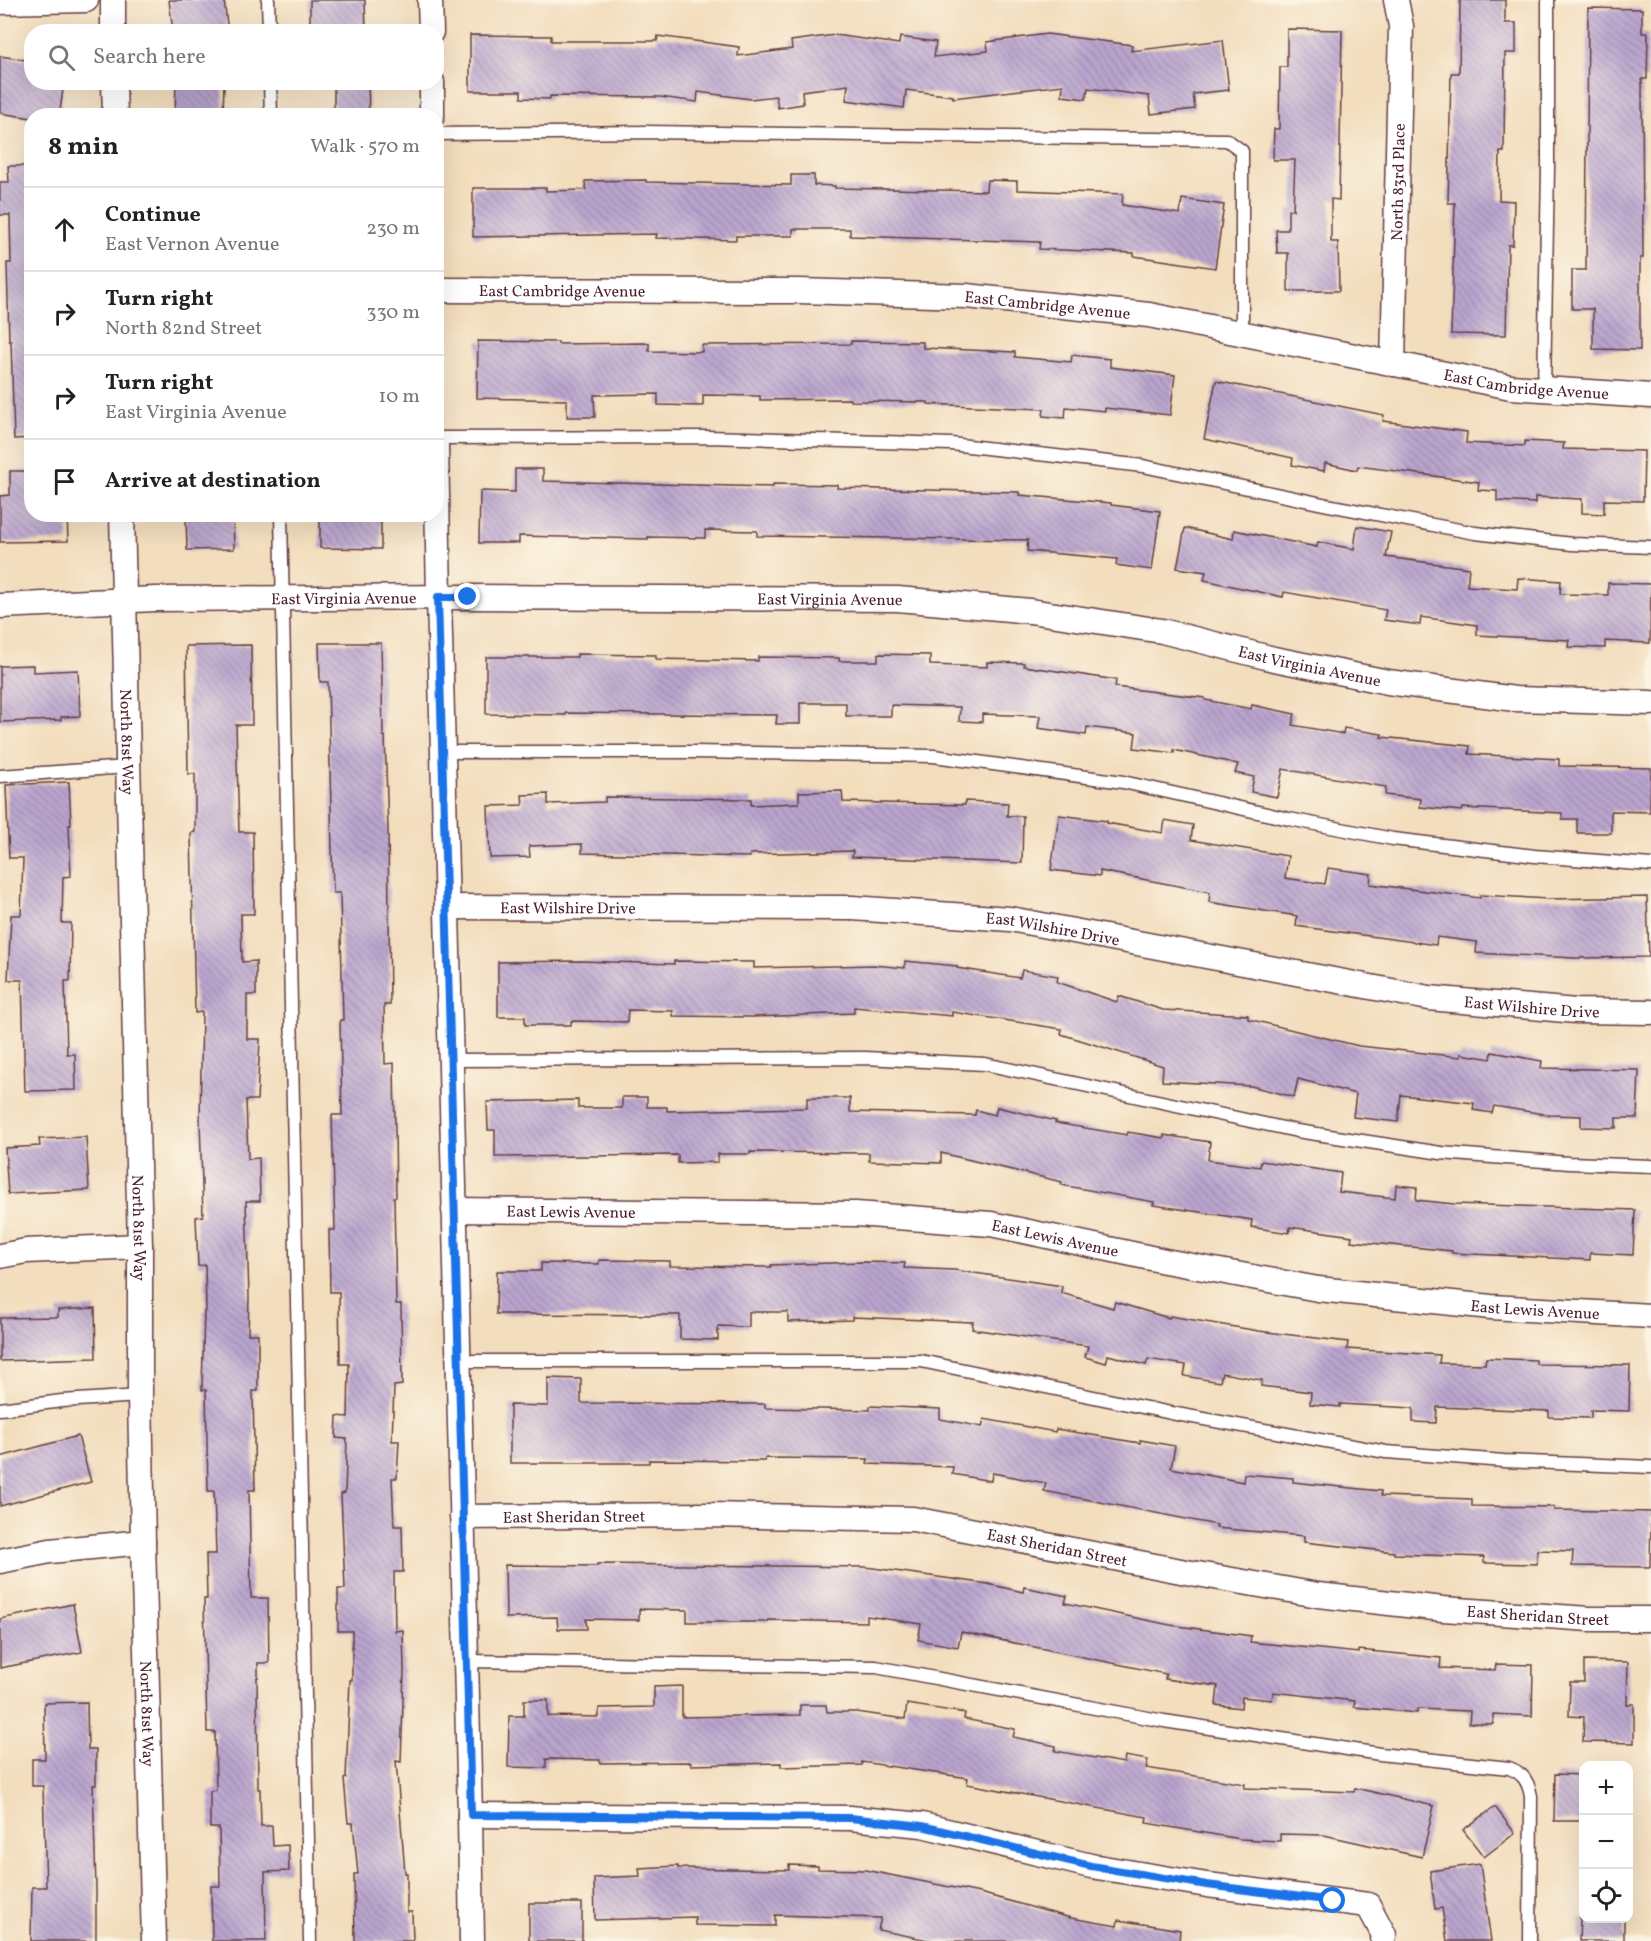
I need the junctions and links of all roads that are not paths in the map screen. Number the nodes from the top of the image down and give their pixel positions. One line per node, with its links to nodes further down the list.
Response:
1 (86, 0): 7 (street)
2 (113, 0): 8 (street)
3 (268, 0): 9 (lane)
4 (430, 0): 10 (street)
5 (1396, 0): 20 (street, North 83rd Place)
6 (1548, 0): 21 (lane)
7 (0, 2)
8 (113, 24)
9 (269, 24)
10 (431, 24)
11 (114, 90): 14 (street)
12 (270, 90): 15 (lane)
13 (432, 90): 16 (street)
14 (115, 108)
15 (271, 108)
16 (432, 108)
17 (444, 134): 19 (lane)
18 (444, 290): 19 (street, East Cambridge Avenue)
19 (1242, 334): 20 (street, East Cambridge Avenue)
20 (1393, 364): 21 (street, East Cambridge Avenue)
21 (1544, 389): 22 (street, East Cambridge Avenue)
22 (1651, 396)
23 (444, 438): 27 (lane)
24 (122, 522): 30 (street, North 81st Way)
25 (281, 522): 29 (lane)
26 (437, 522): 28 (street)
27 (1651, 547)
28 (438, 597): 29 (street, East Virginia Avenue); 32 (street, East Virginia Avenue); 33 (street)
29 (283, 598): 30 (street, East Virginia Avenue); 56 (lane)
30 (123, 599): 31 (street, East Virginia Avenue); 34 (street, North 81st Way)
31 (0, 606)
32 (1651, 704)
33 (443, 752): 36 (lane); 37 (street)
34 (127, 767): 35 (lane); 42 (street, North 81st Way)
35 (0, 776)
36 (1651, 865)
37 (448, 907): 38 (street, East Wilshire Drive); 39 (street)
38 (1651, 1012)
39 (451, 1060): 40 (lane); 41 (street)
40 (1651, 1166)
41 (454, 1210): 44 (street, East Lewis Avenue); 45 (street)
42 (140, 1246): 43 (street); 46 (street, North 81st Way)
43 (0, 1256)
44 (1651, 1316)
45 (458, 1360): 48 (lane); 49 (street)
46 (140, 1396): 47 (lane); 50 (street, North 81st Way)
47 (0, 1409)
48 (1651, 1467)
49 (462, 1517): 52 (street, East Sheridan Street); 53 (street)
50 (143, 1542): 51 (street); 55 (street, North 81st Way)
51 (0, 1561)
52 (1651, 1618)
53 (466, 1661): 54 (street); 59 (lane)
54 (471, 1815): 57 (street); 58 (street)
55 (154, 1941)
56 (310, 1941)
57 (472, 1941)
58 (1383, 1941)
59 (1530, 1941)

